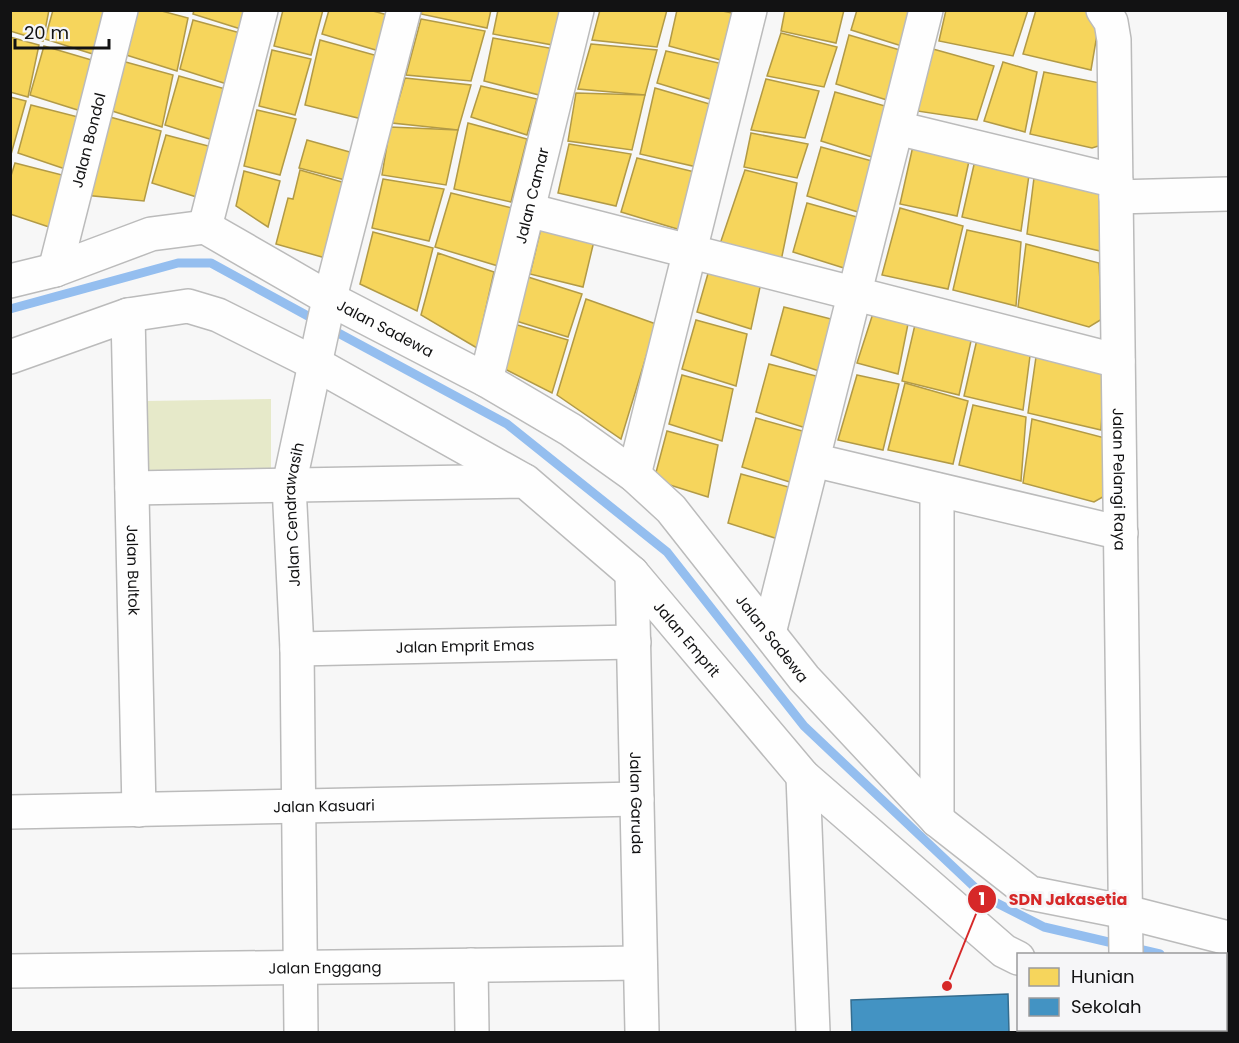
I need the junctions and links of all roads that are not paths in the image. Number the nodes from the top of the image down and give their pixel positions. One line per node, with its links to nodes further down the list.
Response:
1 (121, 10): 14 (street, Jalan Bondol)
2 (261, 10): 12 (street)
3 (404, 10): 17 (street, Jalan Cendrawasih)
4 (577, 10): 11 (street, Jalan Camar)
5 (750, 10): 13 (street)
6 (926, 10): 8 (street)
7 (1109, 25): 9 (street, Jalan Pelangi Raya)
8 (897, 128): 9 (street); 16 (street)
9 (1116, 189): 10 (street); 21 (street, Jalan Pelangi Raya)
10 (1228, 194)
11 (528, 210): 13 (street); 22 (street, Jalan Camar)
12 (205, 228): 14 (street); 17 (street, Jalan Sadewa)
13 (692, 252): 16 (street); 24 (street)
14 (55, 270): 15 (street)
15 (10, 281)
16 (854, 293): 21 (street); 23 (street)
17 (328, 306): 19 (street, Jalan Cendrawasih); 22 (street, Jalan Sadewa)
18 (128, 315): 19 (street, Jalan Emprit); 20 (street, Jalan Emprit); 27 (street, Jalan Bultok)
19 (316, 354): 25 (street, Jalan Emprit); 26 (street, Jalan Cendrawasih)
20 (10, 357)
21 (1118, 361): 29 (street, Jalan Pelangi Raya)
22 (486, 380): 24 (street, Jalan Sadewa)
23 (813, 460): 28 (street); 31 (street)
24 (634, 475): 31 (street, Jalan Sadewa)
25 (525, 481): 26 (street); 30 (street, Jalan Emprit)
26 (289, 485): 27 (street); 33 (street, Jalan Cendrawasih)
27 (132, 488): 37 (street, Jalan Bultok)
28 (937, 490): 29 (street); 39 (street)
29 (1121, 533): 40 (street, Jalan Pelangi Raya)
30 (632, 573): 32 (street, Jalan Garuda); 34 (street, Jalan Emprit)
31 (769, 633): 39 (street, Jalan Sadewa)
32 (634, 642): 33 (street, Jalan Emprit Emas); 35 (street, Jalan Garuda)
33 (297, 649): 36 (street, Jalan Cendrawasih)
34 (803, 776): 43 (street, Jalan Emprit); 51 (street)
35 (637, 799): 36 (street, Jalan Kasuari); 44 (street, Jalan Garuda)
36 (299, 806): 37 (street, Jalan Kasuari); 46 (street, Jalan Cendrawasih)
37 (139, 810): 38 (street, Jalan Kasuari)
38 (10, 812)
39 (937, 820): 40 (street, Jalan Sadewa)
40 (1126, 916): 41 (street, Jalan Sadewa); 42 (street, Jalan Pelangi Raya)
41 (1228, 938)
42 (1126, 953)
43 (1017, 958)
44 (640, 963): 45 (street, Jalan Enggang); 50 (street, Jalan Garuda)
45 (471, 965): 46 (street, Jalan Enggang); 49 (street)
46 (301, 967): 47 (street, Jalan Enggang); 48 (street, Jalan Cendrawasih)
47 (10, 971)
48 (301, 1032)
49 (472, 1032)
50 (642, 1032)
51 (813, 1032)

